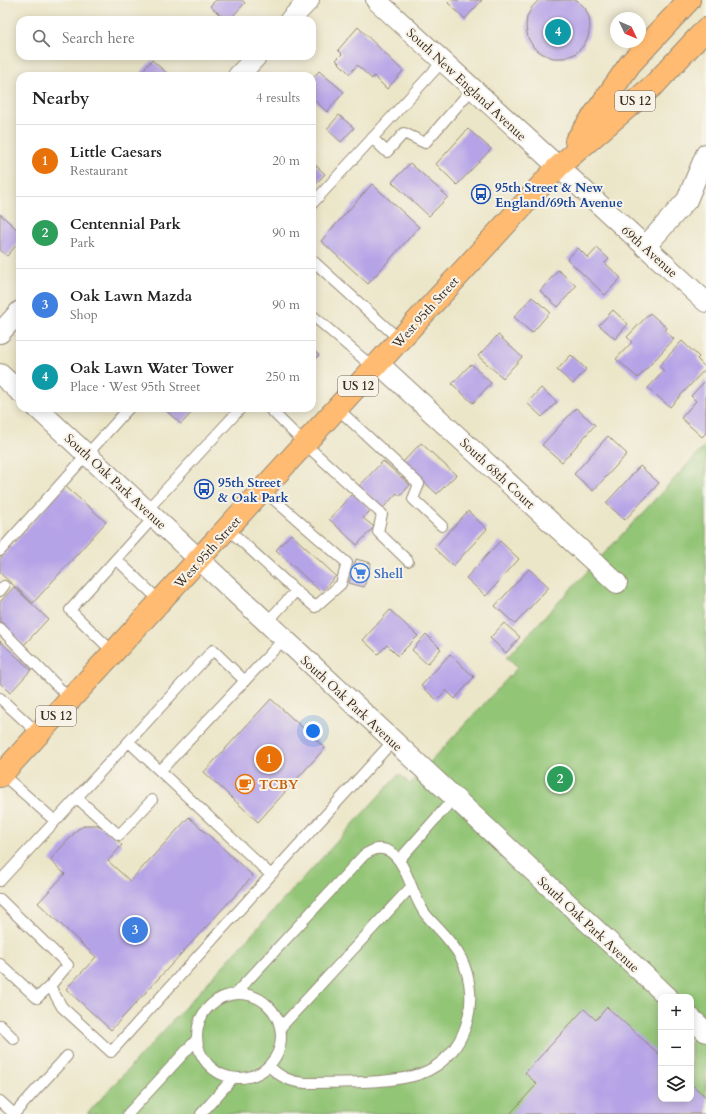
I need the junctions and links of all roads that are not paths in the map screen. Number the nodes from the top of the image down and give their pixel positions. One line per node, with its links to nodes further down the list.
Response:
1 (309, 0): 4 (street)
2 (376, 0): 7 (street, South New England Avenue)
3 (689, 0): 12 (main road, West 95th Street / US 12)
4 (294, 16)
5 (706, 29): 12 (main road, West 95th Street / US 12)
6 (253, 60): 8 (street)
7 (443, 61): 9 (street, South New England Avenue); 10 (lane)
8 (242, 72)
9 (473, 88): 10 (lane); 12 (street, South New England Avenue)
10 (372, 138): 13 (lane)
11 (706, 154): 14 (street)
12 (558, 167): 14 (street, 69th Avenue); 20 (main road, West 95th Street / US 12)
13 (316, 200)
14 (645, 246): 16 (street, 69th Avenue)
15 (316, 264): 20 (lane)
16 (706, 302)
17 (16, 316): 19 (street)
18 (316, 318): 21 (lane)
19 (0, 333)
20 (400, 340): 21 (main road, West 95th Street / US 12)
21 (376, 366): 24 (main road, West 95th Street / US 12); 39 (street, South 68th Court)
22 (0, 374): 23 (street)
23 (16, 388)
24 (337, 408): 29 (main road, West 95th Street / US 12); 33 (lane)
25 (41, 412): 30 (street, South Oak Park Avenue)
26 (126, 412): 30 (lane)
27 (238, 412): 32 (lane)
28 (273, 412): 29 (lane)
29 (305, 444): 31 (main road, West 95th Street / US 12); 38 (lane)
30 (88, 455): 32 (street, South Oak Park Avenue); 35 (lane)
31 (263, 490): 34 (main road, West 95th Street / US 12); 40 (lane)
32 (150, 514): 36 (lane); 37 (street, South Oak Park Avenue)
33 (442, 526)
34 (228, 529): 37 (main road, West 95th Street / US 12); 40 (lane)
35 (0, 552)
36 (116, 559): 41 (lane); 45 (lane)
37 (200, 560): 41 (main road, West 95th Street / US 12); 42 (street, South Oak Park Avenue)
38 (408, 561)
39 (618, 583)
40 (296, 591): 42 (lane)
41 (161, 602): 45 (main road, West 95th Street / US 12)
42 (267, 622): 44 (street, South Oak Park Avenue)
43 (0, 628): 48 (lane)
44 (284, 639): 46 (lane); 50 (street, South Oak Park Avenue)
45 (114, 653): 48 (main road, West 95th Street / US 12)
46 (245, 681): 51 (lane); 52 (lane)
47 (0, 698): 49 (lane)
48 (71, 700): 49 (main road, West 95th Street / US 12)
49 (39, 734): 53 (main road, West 95th Street / US 12)
50 (393, 741): 55 (street, South Oak Park Avenue); 59 (lane)
51 (129, 742): 52 (lane); 54 (lane)
52 (160, 771): 59 (lane)
53 (1, 775): 57 (lane)
54 (77, 798): 56 (lane); 57 (lane)
55 (454, 798): 58 (lane); 66 (street, South Oak Park Avenue)
56 (152, 800)
57 (55, 821): 60 (lane)
58 (399, 860): 61 (lane); 65 (lane)
59 (271, 875): 64 (lane)
60 (0, 881)
61 (411, 887): 69 (lane); 74 (lane)
62 (0, 899): 64 (lane)
63 (0, 964): 64 (lane)
64 (50, 986)
65 (235, 994): 69 (lane); 72 (lane)
66 (665, 994)
67 (694, 1021): 70 (street)
68 (0, 1025): 71 (lane)
69 (280, 1028): 74 (lane)
70 (706, 1032)
71 (14, 1039)
72 (197, 1039): 75 (lane); 78 (lane)
73 (67, 1056): 77 (lane)
74 (269, 1066): 75 (lane)
75 (233, 1078): 79 (lane)
76 (0, 1101): 77 (lane)
77 (14, 1114)
78 (128, 1114)
79 (201, 1114)

